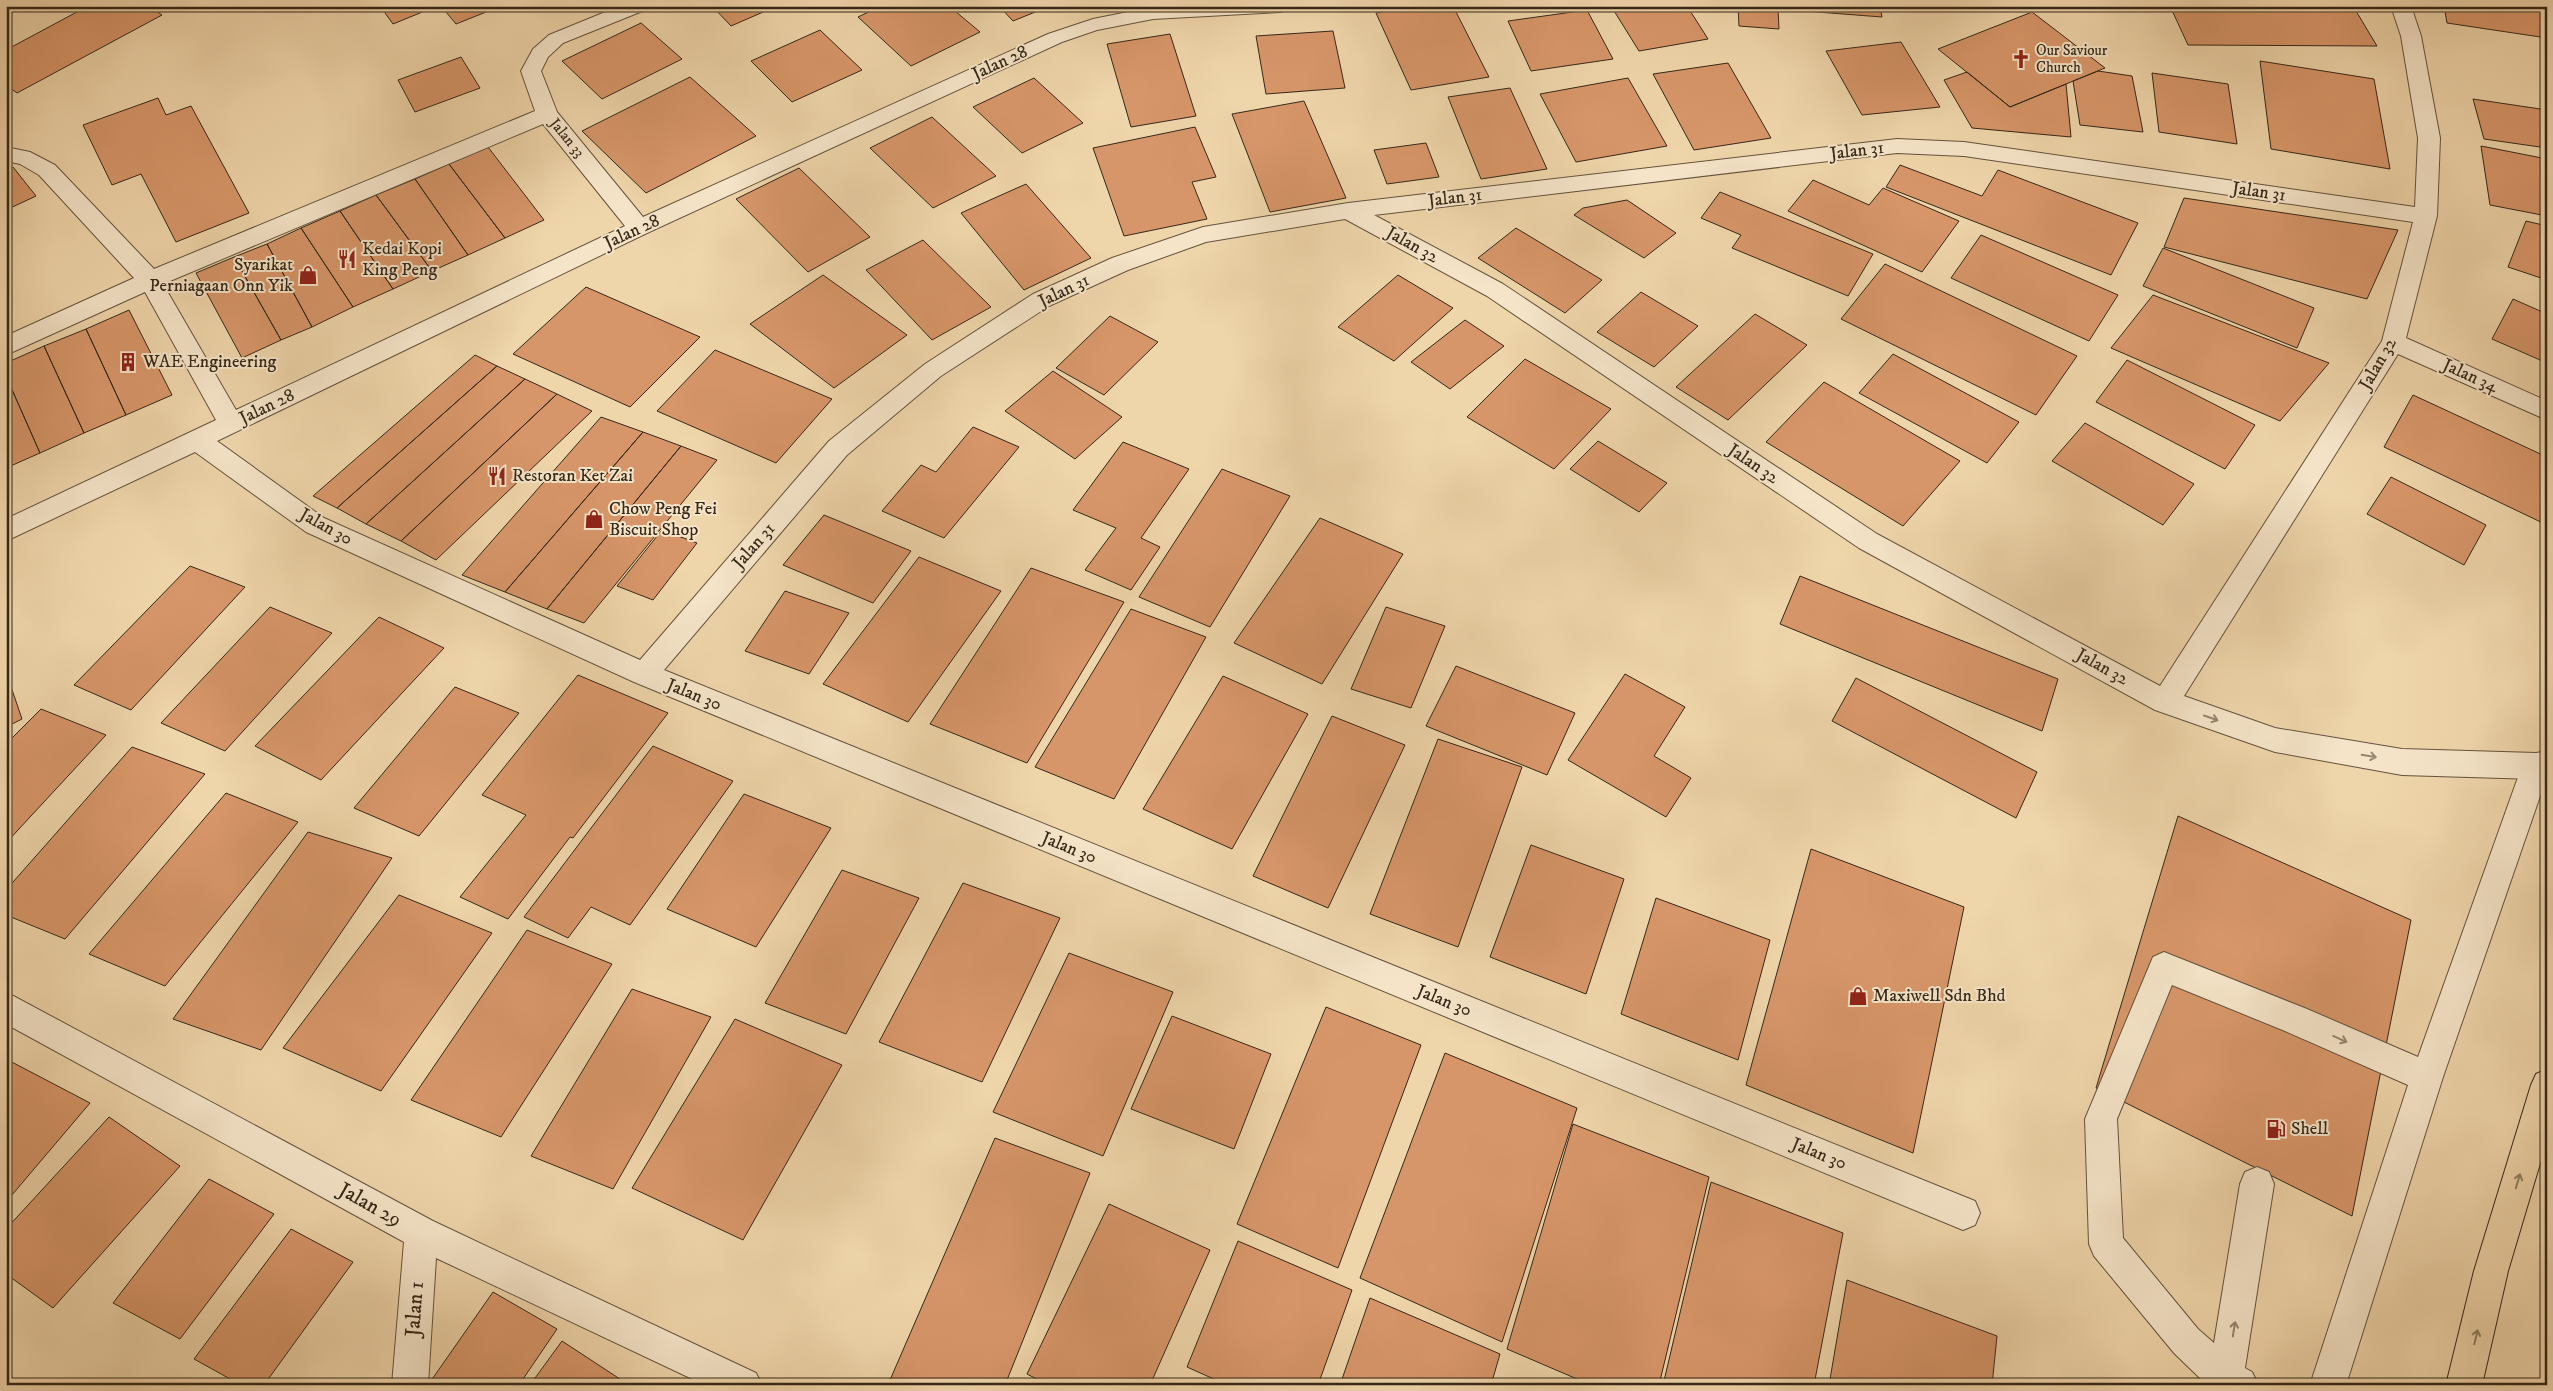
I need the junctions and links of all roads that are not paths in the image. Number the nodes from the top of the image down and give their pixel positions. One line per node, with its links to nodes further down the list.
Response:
1 (638, 6): 4 (street, Jalan 33)
2 (1280, 6): 8 (street, Jalan 28)
3 (2401, 6): 7 (street, Jalan 32)
4 (547, 114): 8 (street, Jalan 33); 9 (street)
5 (6, 154): 9 (street)
6 (1348, 211): 7 (street, Jalan 31); 16 (street, Jalan 31); 17 (street, Jalan 32)
7 (2426, 216): 10 (street, Jalan 32)
8 (639, 228): 13 (street, Jalan 28)
9 (150, 280): 11 (street); 13 (street)
10 (2393, 342): 12 (street, Jalan 34); 17 (street, Jalan 32)
11 (6, 346)
12 (2547, 411)
13 (231, 424): 14 (street, Jalan 28)
14 (197, 440): 15 (street, Jalan 28); 16 (street, Jalan 30)
15 (6, 531)
16 (644, 674): 23 (street, Jalan 30)
17 (2165, 702): 18 (street, Jalan 32, one-way to 18)
18 (2541, 765): 20 (street)
19 (6, 1007): 24 (street, Jalan 29)
20 (2427, 1077): 25 (street, one-way to 20); 28 (street)
21 (2547, 1085): 29 (highway, one-way to 21)
22 (2257, 1184): 25 (street, one-way to 22)
23 (1963, 1213)
24 (421, 1233): 26 (street, Jalan 1); 27 (street, Jalan 29)
25 (2234, 1381)
26 (410, 1385)
27 (744, 1385)
28 (2328, 1385)
29 (2464, 1385)

